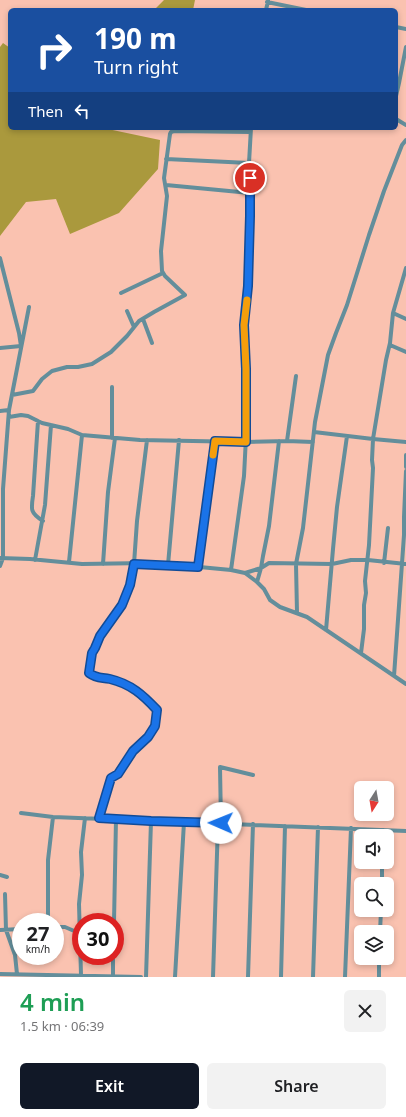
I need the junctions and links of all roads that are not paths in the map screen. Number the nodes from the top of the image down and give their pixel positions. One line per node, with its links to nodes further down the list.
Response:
1 (267, 1): 2 (street)
2 (297, 8)
3 (406, 47): 4 (street)
4 (398, 82)
5 (172, 130): 6 (street); 8 (street)
6 (250, 130): 9 (street)
7 (406, 140): 35 (street)
8 (166, 159): 9 (street); 10 (street)
9 (249, 162): 11 (street)
10 (166, 185): 11 (street); 14 (street)
11 (250, 193): 45 (street)
12 (0, 258): 24 (street)
13 (406, 268): 18 (street)
14 (163, 273): 15 (street); 19 (street)
15 (120, 293)
16 (29, 307): 24 (street)
17 (127, 311): 21 (street)
18 (393, 313): 20 (street); 23 (street)
19 (143, 319): 21 (street); 22 (street)
20 (406, 319)
21 (134, 327): 29 (street)
22 (152, 342)
23 (390, 345): 26 (street); 39 (street)
24 (21, 346): 25 (street); 29 (street)
25 (0, 348)
26 (406, 352)
27 (296, 376): 44 (street)
28 (112, 387): 38 (street)
29 (12, 395): 30 (street)
30 (9, 410): 31 (street); 32 (street)
31 (0, 411)
32 (9, 417): 33 (street); 53 (street)
33 (38, 422): 34 (street); 51 (street)
34 (51, 425): 36 (street); 51 (street)
35 (314, 432): 37 (street); 46 (street)
36 (82, 435): 38 (street); 56 (street)
37 (347, 436): 39 (street); 61 (street)
38 (114, 438): 40 (street); 58 (street)
39 (373, 439): 47 (street); 55 (street)
40 (147, 440): 41 (street); 59 (street)
41 (179, 440): 42 (street); 63 (street)
42 (215, 441): 45 (street); 65 (street)
43 (279, 441): 44 (street); 45 (street); 66 (street)
44 (286, 441): 46 (street)
45 (246, 442): 67 (street)
46 (313, 442): 60 (street)
47 (406, 442)
48 (406, 455): 49 (street)
49 (406, 467)
50 (406, 471): 62 (street)
51 (43, 521): 54 (street)
52 (388, 528): 57 (street)
53 (1, 558): 54 (street); 64 (street)
54 (35, 560): 56 (street)
55 (368, 560): 57 (street); 61 (street); 72 (street)
56 (69, 562): 58 (street)
57 (384, 563): 62 (street)
58 (103, 564): 59 (street)
59 (134, 564): 63 (street); 79 (street)
60 (296, 564): 61 (street); 66 (street); 70 (street)
61 (332, 564): 71 (street)
62 (404, 564): 73 (street)
63 (168, 565): 65 (street)
64 (0, 566)
65 (198, 567): 67 (street)
66 (262, 568): 68 (street); 69 (street)
67 (231, 570): 68 (street)
68 (245, 573): 69 (street)
69 (257, 582): 70 (street)
70 (296, 612): 71 (street)
71 (326, 630): 72 (street)
72 (361, 653): 73 (street)
73 (394, 676): 74 (street)
74 (406, 684)
75 (253, 774): 83 (street)
76 (21, 813): 77 (street)
77 (53, 817): 78 (street); 94 (street)
78 (85, 818): 79 (street); 95 (street)
79 (99, 818): 80 (street)
80 (116, 819): 81 (street); 96 (street)
81 (151, 821): 82 (street); 108 (street)
82 (184, 822): 83 (street); 109 (street)
83 (219, 823): 84 (street); 110 (street)
84 (253, 824): 85 (street); 111 (street)
85 (285, 826): 86 (street); 112 (street)
86 (318, 827): 87 (street); 113 (street)
87 (351, 828): 88 (street); 114 (street)
88 (367, 829)
89 (394, 830): 90 (street)
90 (406, 831)
91 (0, 875): 92 (street)
92 (6, 877)
93 (5, 894): 98 (street)
94 (48, 913)
95 (79, 913)
96 (114, 913)
97 (0, 930): 98 (street)
98 (6, 930): 99 (street); 104 (street)
99 (12, 930)
100 (81, 965): 105 (street)
101 (113, 965): 106 (street)
102 (379, 965): 115 (street)
103 (0, 974): 104 (street)
104 (17, 974): 105 (street)
105 (81, 975): 106 (street)
106 (112, 977): 107 (street)
107 (141, 977)
108 (146, 977)
109 (175, 977)
110 (213, 977)
111 (248, 977)
112 (281, 977)
113 (313, 977)
114 (345, 977)
115 (378, 977)

